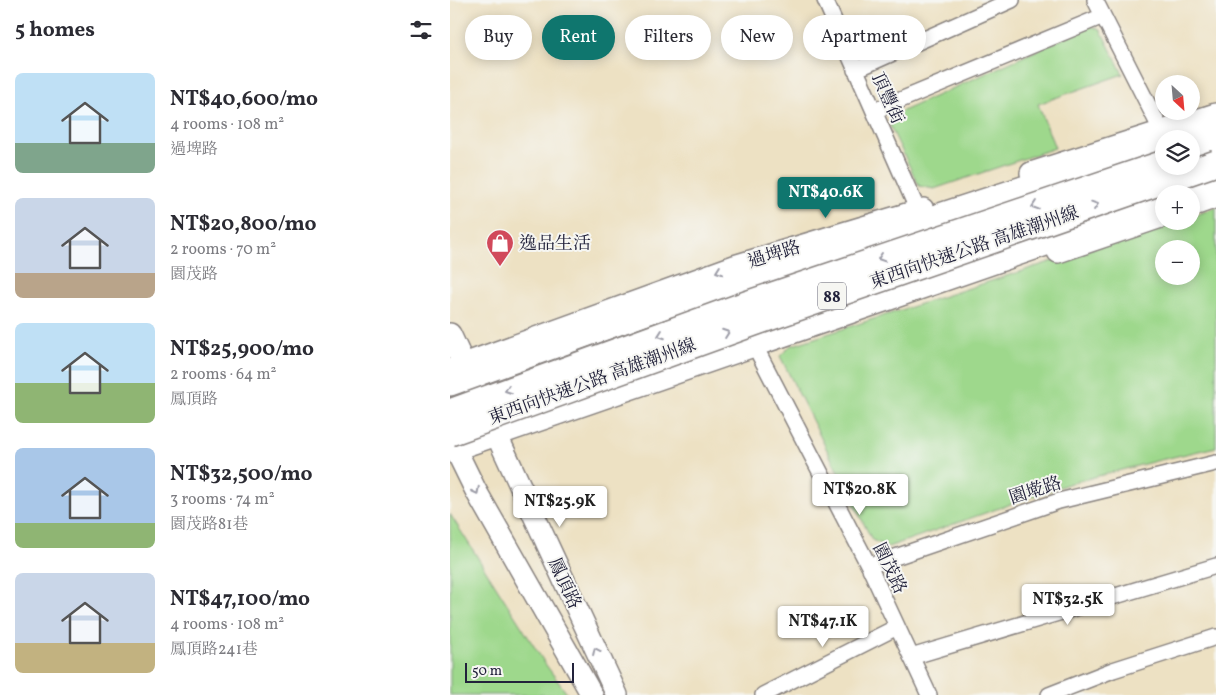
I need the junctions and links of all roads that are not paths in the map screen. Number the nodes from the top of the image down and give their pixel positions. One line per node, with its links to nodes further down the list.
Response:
1 (1012, 0): 5 (street)
2 (1095, 0): 4 (street)
3 (829, 1): 5 (street, 頂豐街)
4 (1103, 16): 6 (street); 9 (street)
5 (855, 70): 6 (street, 頂豐街)
6 (874, 111): 23 (street, 頂豐街)
7 (1216, 114): 10 (main road, 過埤路)
8 (1216, 126): 11 (highway)
9 (1163, 130)
10 (1182, 130)
11 (1198, 130)
12 (1155, 141): 23 (main road, 過埤路)
13 (1155, 141): 27 (highway)
14 (1216, 145): 15 (highway)
15 (1200, 150)
16 (1216, 163): 30 (highway, 東西向快速公路 高雄潮州線 / 88, one-way to 16, bridge)
17 (1155, 166): 28 (highway, 東西向快速公路 高雄潮州線 / 88, one-way to 28, bridge)
18 (1216, 183): 19 (highway)
19 (1200, 189)
20 (1216, 197): 21 (main road)
21 (1200, 203)
22 (1155, 205): 29 (highway)
23 (918, 211): 27 (main road, 過埤路, one-way to 27)
24 (1155, 219): 26 (main road)
25 (450, 334): 27 (main road, 鳳頂路)
26 (758, 352): 29 (main road); 32 (street, 園茂路)
27 (458, 373): 29 (main road, 鳳頂路)
28 (450, 412)
29 (497, 437): 30 (highway); 38 (main road, 鳳頂路, one-way to 29)
30 (452, 447): 37 (main road, 鳳頂路, one-way to 37)
31 (1216, 463): 32 (street, 園墘路)
32 (869, 566): 34 (street, 園茂路)
33 (1216, 566): 36 (street)
34 (898, 627): 36 (street, 園茂路); 39 (street)
35 (1216, 637): 41 (street)
36 (911, 657): 40 (street, 園茂路)
37 (592, 695)
38 (617, 695)
39 (763, 695)
40 (929, 695)
41 (1049, 695)

